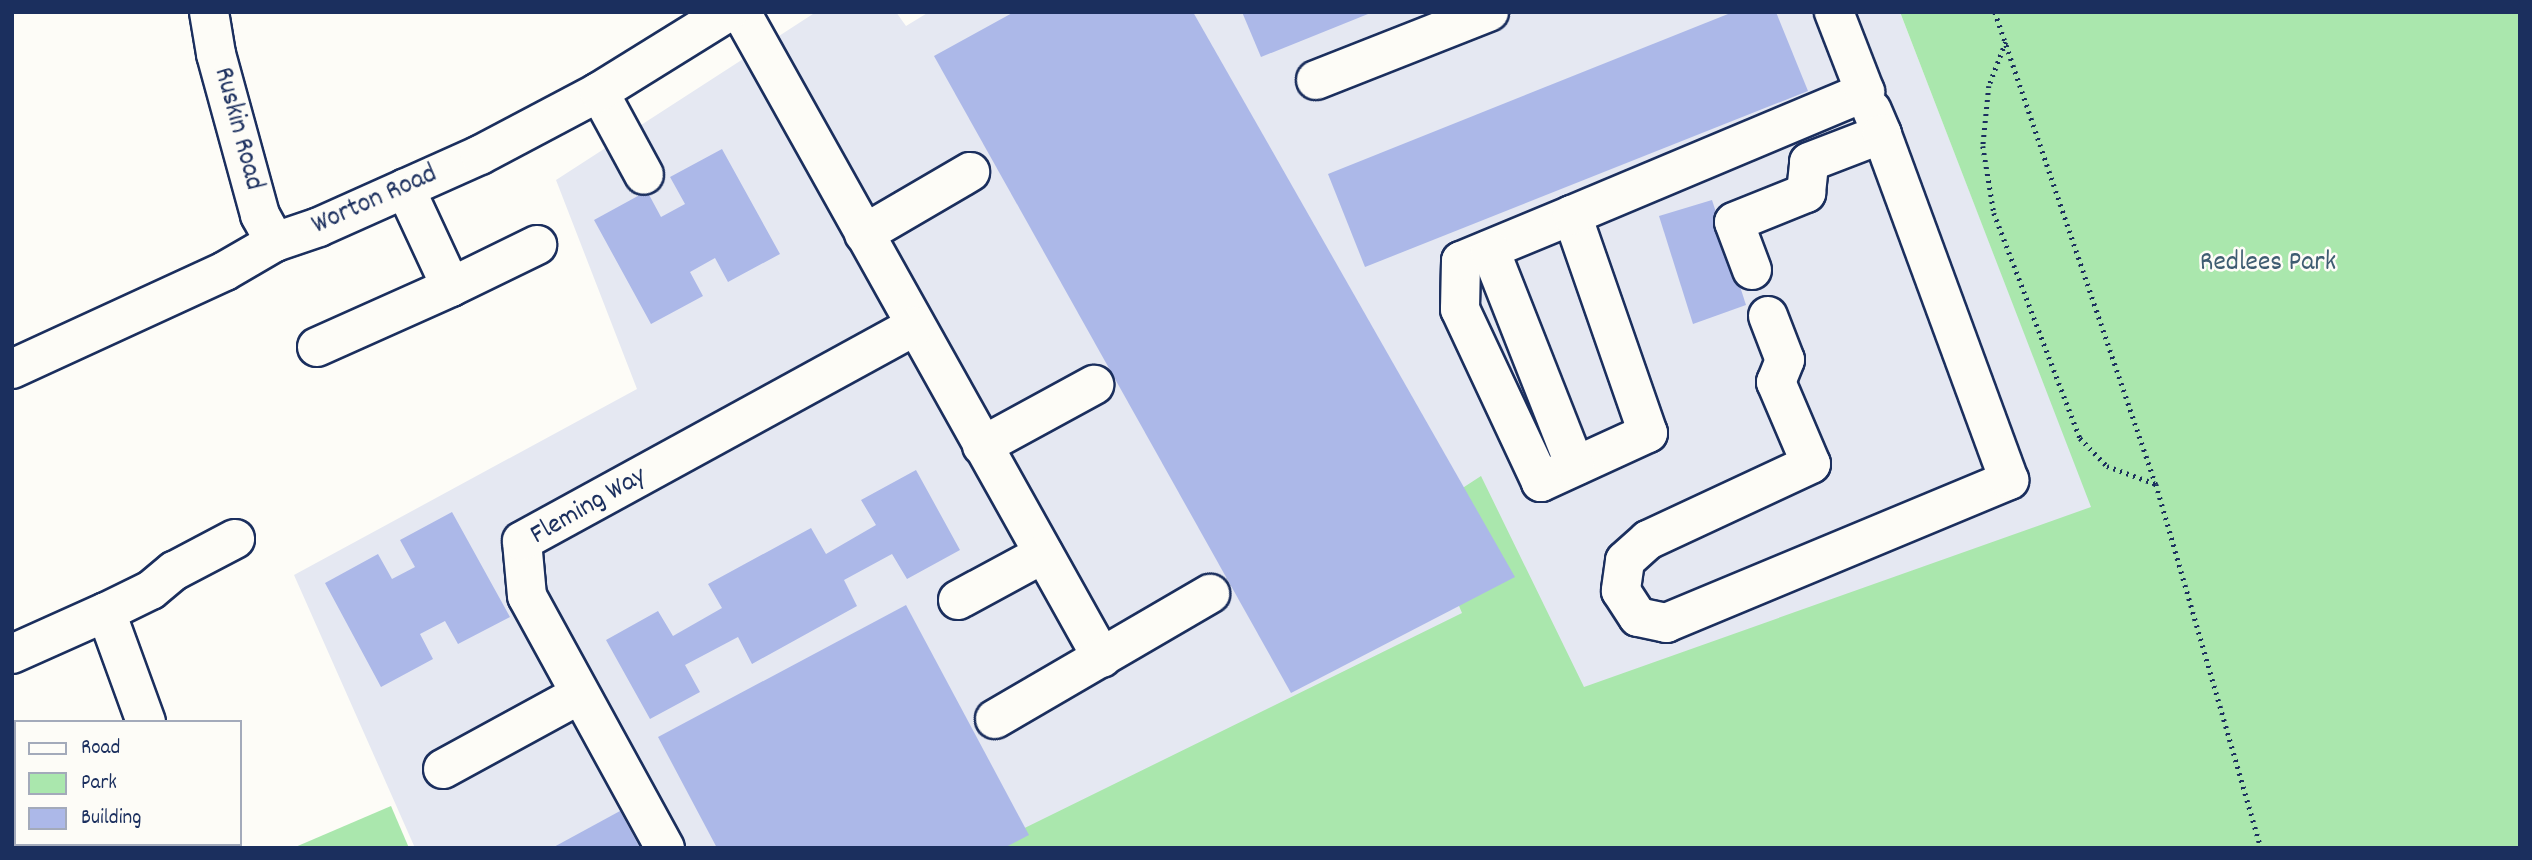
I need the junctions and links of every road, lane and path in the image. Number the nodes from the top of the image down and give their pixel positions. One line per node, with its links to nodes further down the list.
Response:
1 (209, 12): 17 (street, Ruskin Road)
2 (728, 12): 9 (street, Worton Road)
3 (741, 12): 16 (street)
4 (1489, 12): 8 (street)
5 (1834, 12): 10 (street)
6 (1994, 12): 7 (path)
7 (2007, 41): 29 (path); 29 (path)
8 (1316, 80)
9 (599, 92): 13 (street); 14 (street, Worton Road)
10 (1865, 92): 11 (street); 15 (street)
11 (1882, 134): 20 (street); 22 (street)
12 (970, 172): 16 (street)
13 (644, 175)
14 (405, 188): 17 (street, Worton Road); 21 (street)
15 (1572, 215): 19 (street); 28 (street)
16 (864, 234): 23 (street)
17 (275, 243): 25 (street, Worton Road)
18 (537, 245): 21 (street)
19 (1490, 250): 28 (street); 28 (street)
20 (1752, 270)
21 (451, 287): 24 (street)
22 (1768, 316)
23 (914, 326): 27 (street); 37 (street, Fleming Way)
24 (317, 347)
25 (12, 369)
26 (1094, 385): 27 (street)
27 (982, 446): 31 (street)
28 (1575, 466)
29 (2156, 484): 42 (path)
30 (235, 539): 34 (street)
31 (1043, 554): 33 (street); 36 (street)
32 (1210, 594): 36 (street)
33 (958, 600)
34 (106, 612): 35 (street); 39 (street)
35 (12, 654)
36 (1102, 658): 38 (street)
37 (579, 695): 40 (street); 41 (street, Fleming Way)
38 (995, 719)
39 (145, 720)
40 (443, 769)
41 (665, 848)
42 (2261, 848)

